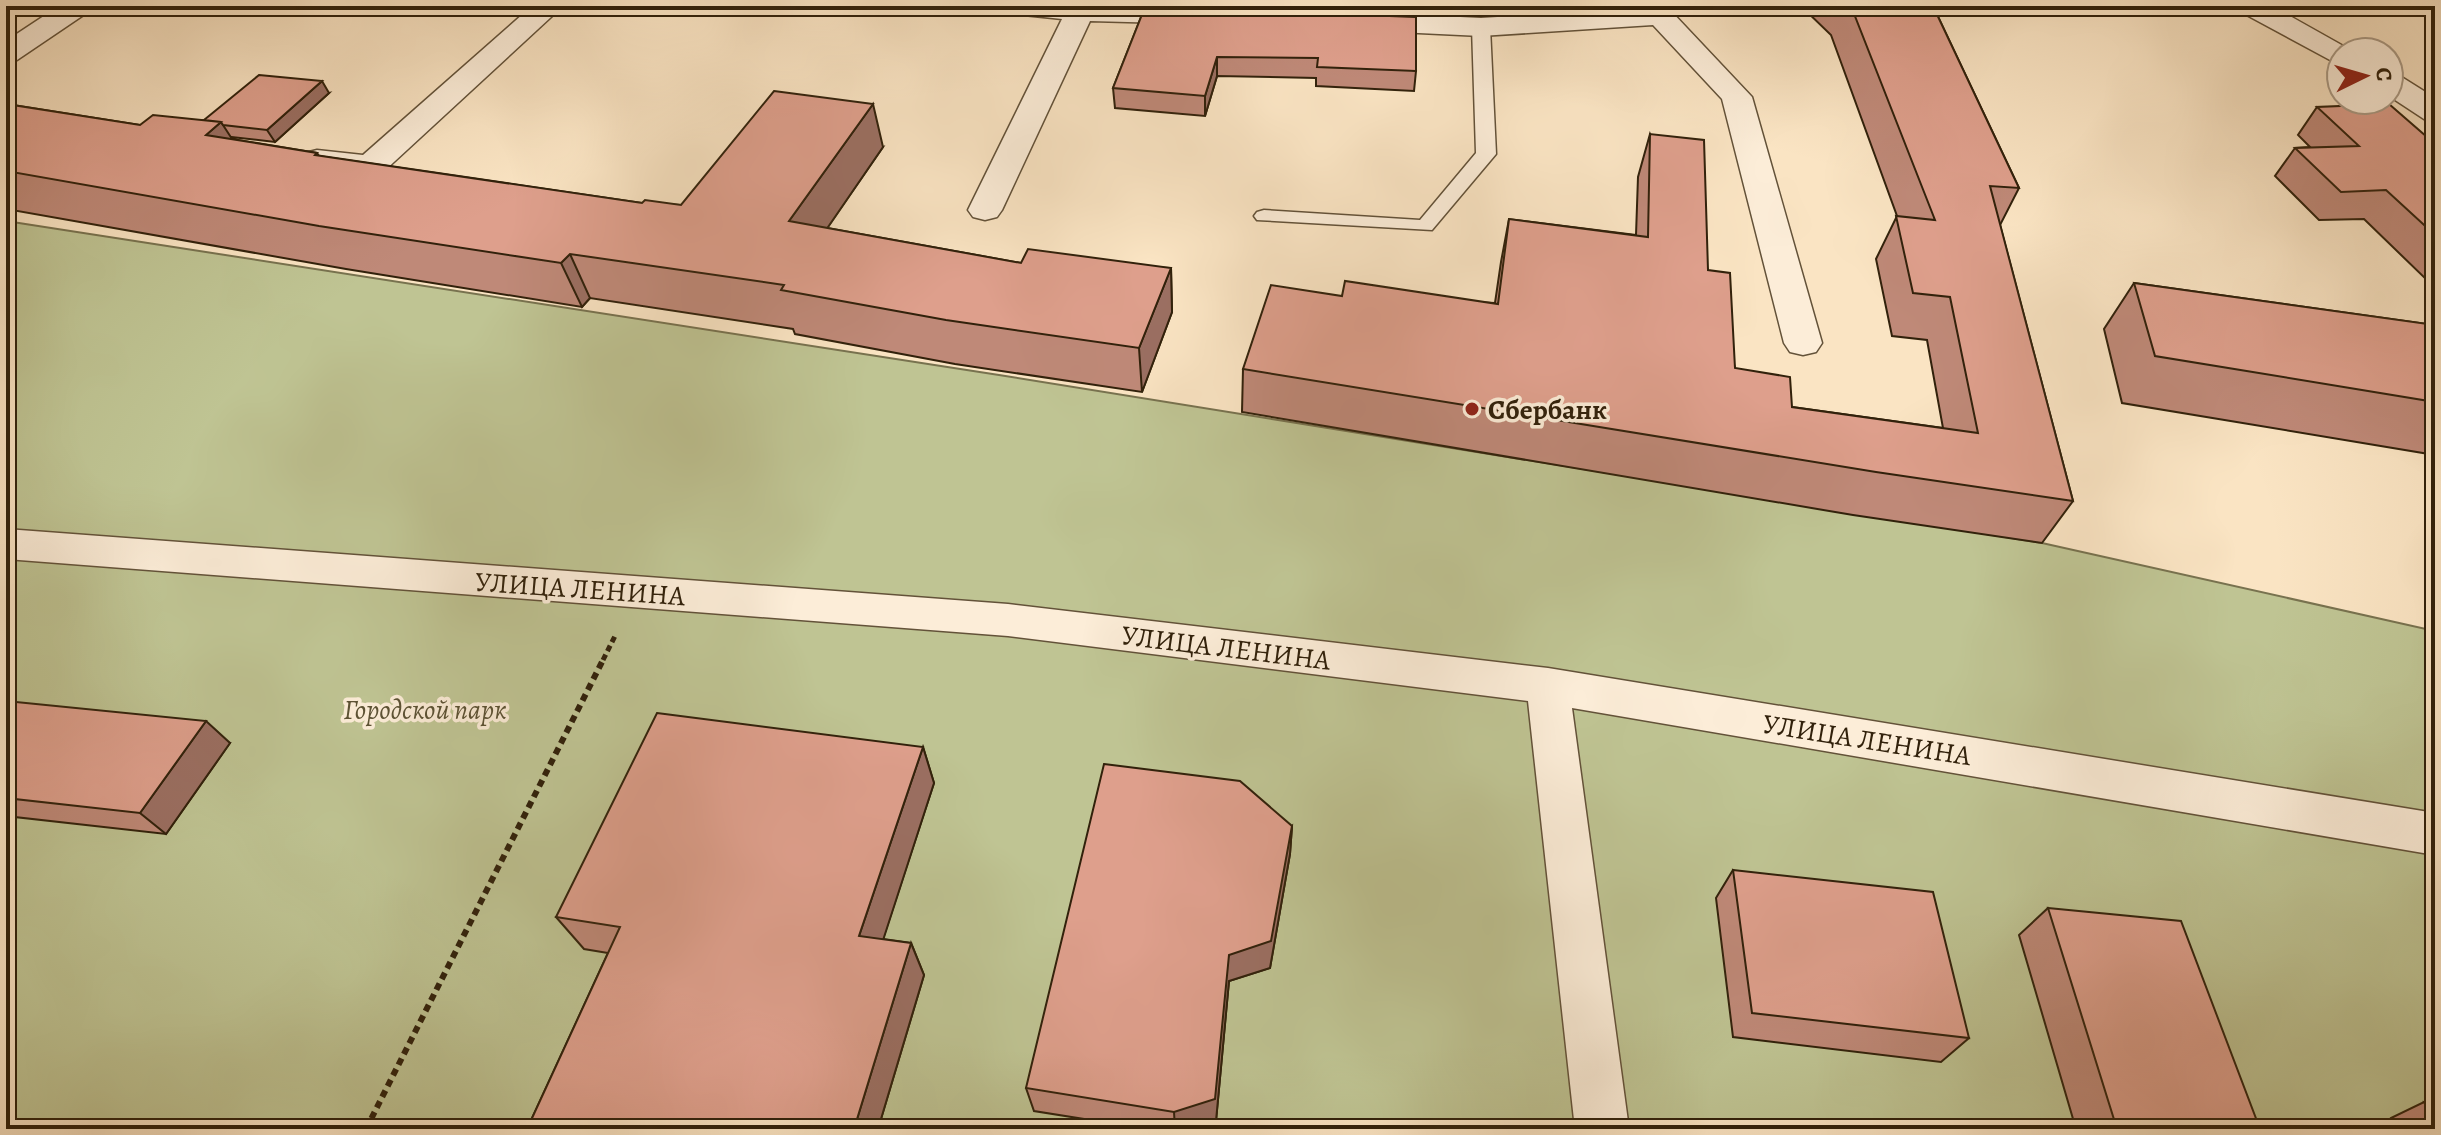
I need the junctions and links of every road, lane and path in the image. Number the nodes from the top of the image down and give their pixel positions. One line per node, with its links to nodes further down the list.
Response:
1 (78, 6): 10 (street)
2 (549, 6): 13 (street)
3 (1006, 6): 5 (street)
4 (2251, 6): 9 (street)
5 (1080, 12): 6 (street); 14 (street)
6 (1227, 15)
7 (1322, 20): 8 (street)
8 (1481, 27): 15 (lane); 16 (street)
9 (2325, 45)
10 (6, 54)
11 (2405, 92): 12 (street)
12 (2435, 112)
13 (292, 157)
14 (985, 210)
15 (1264, 216)
16 (1803, 343)
17 (6, 544): 18 (street, УЛИЦА ЛЕНИНА)
18 (637, 592): 19 (street, УЛИЦА ЛЕНИНА); 21 (path)
19 (1548, 686): 20 (street, УЛИЦА ЛЕНИНА); 22 (street)
20 (2435, 834)
21 (366, 1129)
22 (1602, 1129)

